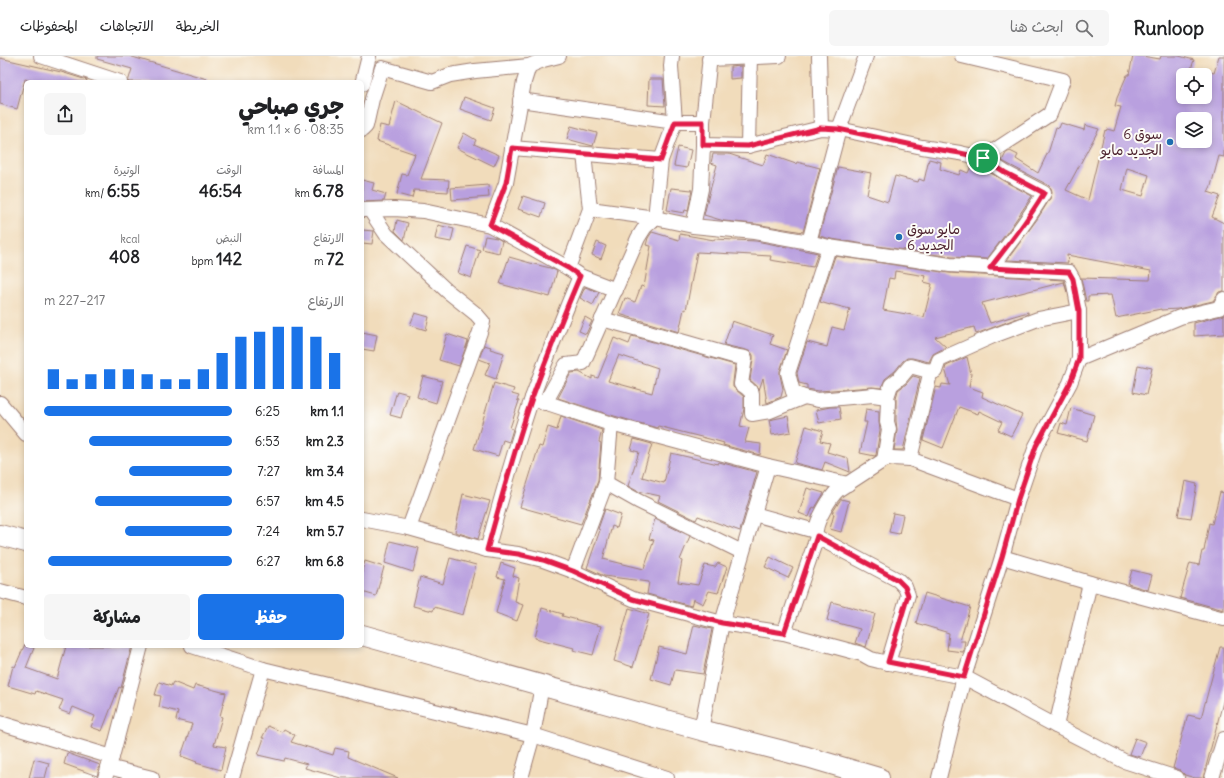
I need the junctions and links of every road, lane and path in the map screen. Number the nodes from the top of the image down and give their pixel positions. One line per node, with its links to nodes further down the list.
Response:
1 (369, 56): 14 (street)
2 (559, 56): 10 (street)
3 (672, 56): 16 (street)
4 (779, 56): 9 (street)
5 (819, 56): 19 (street)
6 (866, 56): 20 (street)
7 (962, 56): 25 (street)
8 (46, 57): 13 (street)
9 (751, 57): 11 (street); 22 (street)
10 (543, 58): 12 (street)
11 (709, 58): 17 (street)
12 (529, 66): 15 (street); 18 (street)
13 (114, 80)
14 (363, 80)
15 (520, 100): 16 (street); 23 (street)
16 (675, 122): 17 (street); 26 (street)
17 (703, 122): 21 (street)
18 (364, 128)
19 (821, 128): 20 (street); 22 (street)
20 (838, 129): 25 (street); 32 (street)
21 (703, 145): 22 (street); 31 (street)
22 (748, 146)
23 (512, 148): 24 (street); 30 (street)
24 (584, 154): 26 (street); 27 (street)
25 (983, 158): 35 (street)
26 (661, 160): 29 (street)
27 (590, 209): 29 (street); 34 (street)
28 (366, 210): 30 (street); 57 (street)
29 (655, 218): 31 (street); 37 (street)
30 (490, 225): 34 (street)
31 (693, 226): 32 (street)
32 (808, 242): 33 (street)
33 (829, 247): 35 (street); 43 (street)
34 (568, 268): 36 (street)
35 (990, 268): 39 (street)
36 (580, 276): 37 (street); 45 (street)
37 (616, 290): 40 (street)
38 (1224, 299): 41 (street)
39 (1079, 311): 41 (street); 42 (street)
40 (602, 319): 43 (street); 45 (street)
41 (1079, 359): 54 (street)
42 (935, 371): 44 (street); 49 (street)
43 (804, 397): 44 (street)
44 (887, 397): 50 (street)
45 (539, 401): 47 (street); 61 (street)
46 (0, 403): 48 (street)
47 (611, 424): 51 (street); 52 (street)
48 (24, 432)
49 (910, 459): 50 (street); 54 (street)
50 (884, 460): 53 (street)
51 (768, 466): 53 (street); 55 (street)
52 (606, 483): 62 (street); 64 (street)
53 (848, 484): 58 (street)
54 (1018, 499): 63 (street)
55 (754, 514): 58 (street); 62 (street)
56 (364, 519): 57 (street)
57 (409, 528): 61 (street)
58 (816, 534): 70 (street); 74 (street)
59 (0, 535): 60 (street)
60 (24, 541)
61 (487, 550): 64 (street)
62 (742, 552): 69 (street)
63 (1002, 557): 65 (street); 76 (street)
64 (573, 571): 69 (street)
65 (1090, 583): 68 (street); 79 (street)
66 (0, 591): 67 (street)
67 (24, 597)
68 (1224, 619)
69 (722, 623): 70 (street); 80 (street)
70 (784, 633): 74 (street)
71 (364, 636): 77 (street)
72 (139, 648): 83 (street)
73 (198, 648): 75 (street)
74 (888, 662): 76 (street)
75 (263, 669): 81 (street); 86 (street)
76 (964, 677): 79 (street); 90 (street)
77 (542, 685): 80 (street); 81 (street)
78 (0, 723): 83 (street)
79 (1056, 726): 91 (street)
80 (701, 730): 89 (street)
81 (533, 735): 87 (street); 88 (street)
82 (1224, 739): 84 (street)
83 (108, 767): 85 (street)
84 (1217, 771)
85 (152, 778)
86 (232, 778)
87 (521, 778)
88 (667, 778)
89 (879, 778)
90 (939, 778)
91 (1177, 778)

